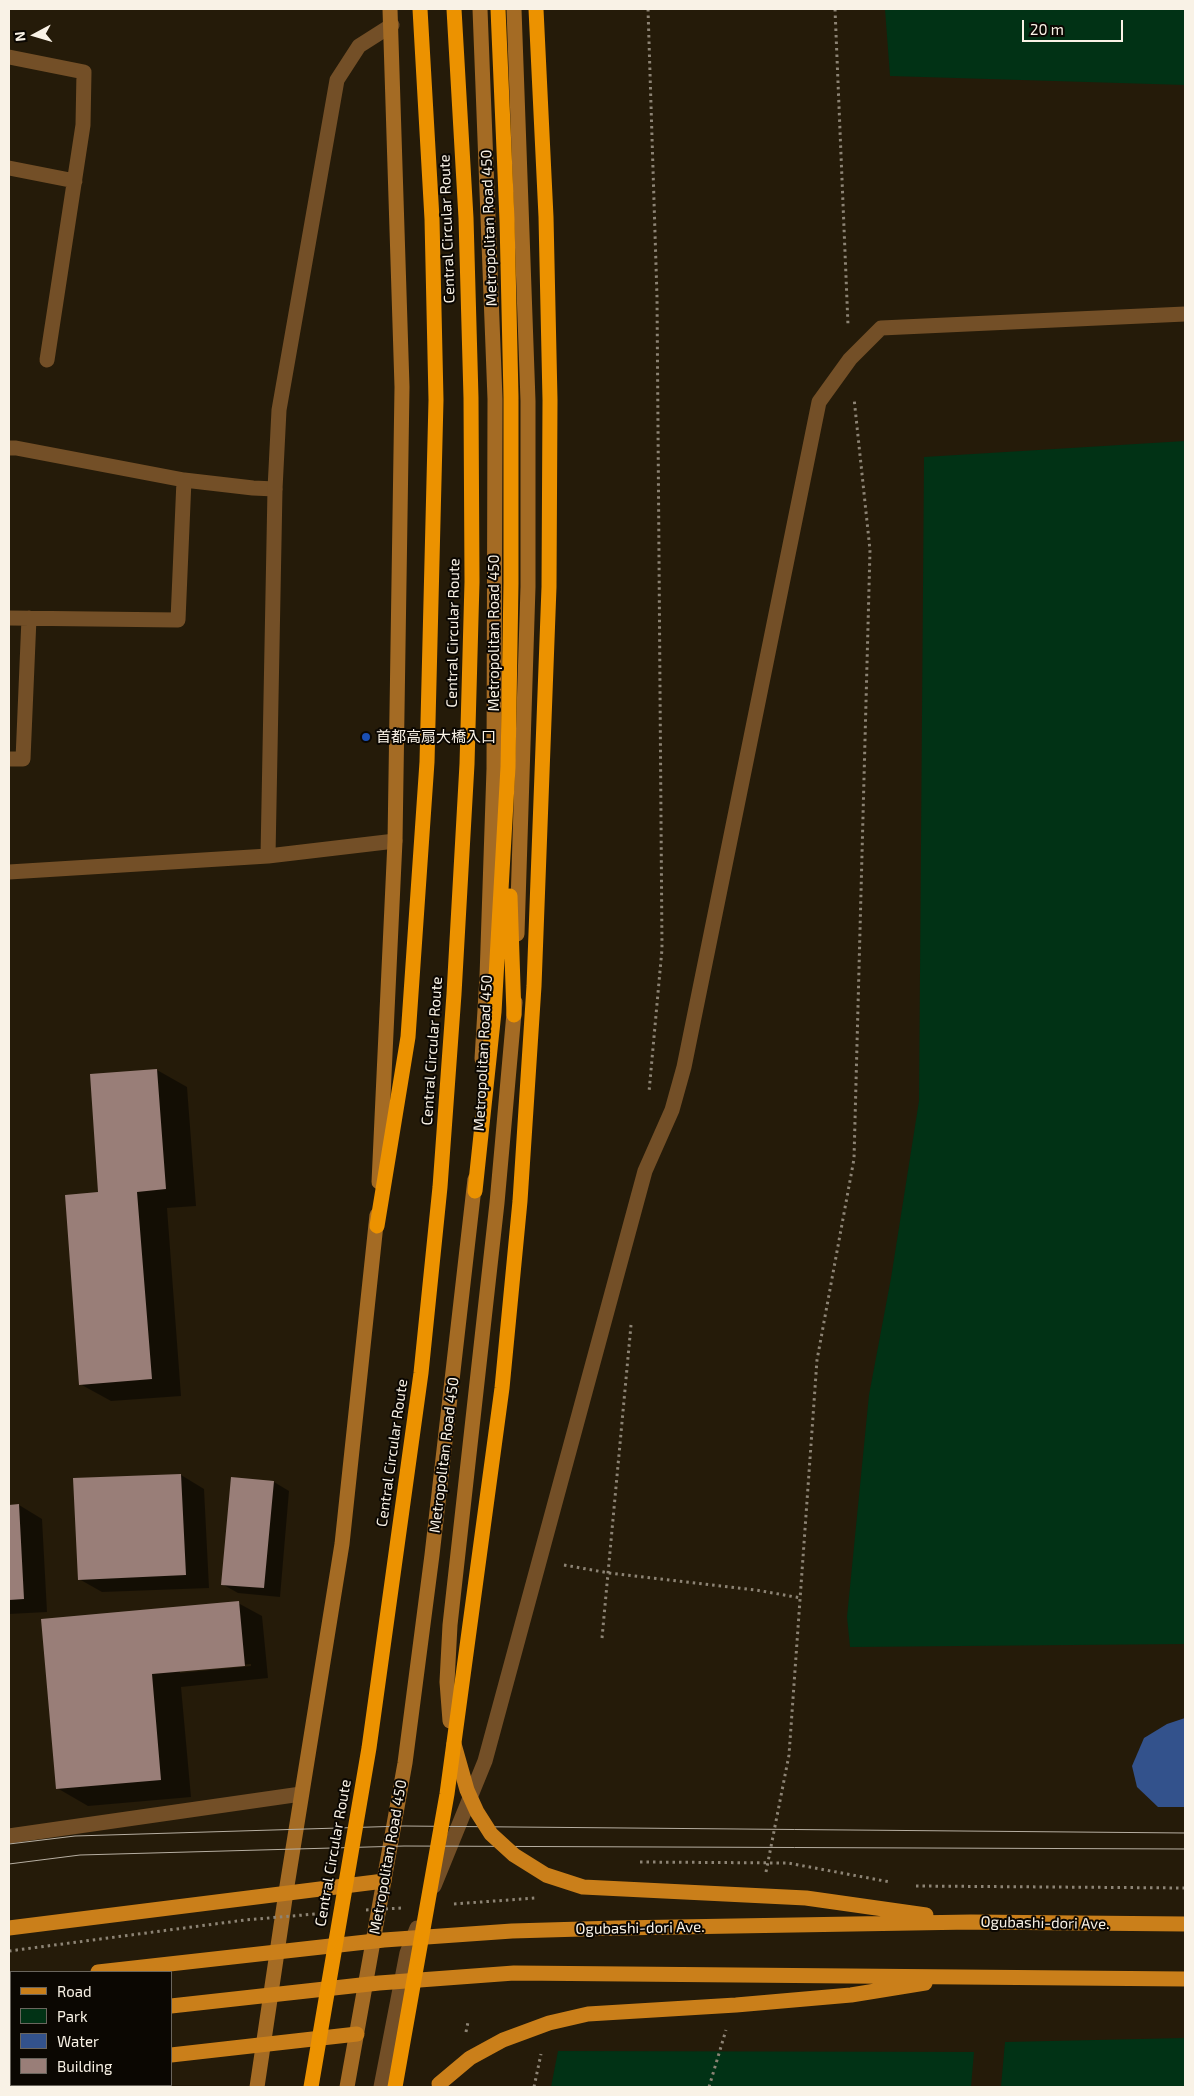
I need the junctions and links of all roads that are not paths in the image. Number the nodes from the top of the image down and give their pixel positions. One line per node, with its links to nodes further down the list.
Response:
1 (390, 9): 8 (main road)
2 (420, 9): 26 (highway)
3 (454, 9): 43 (highway, Central Circular Route, bridge)
4 (480, 9): 25 (main road, Metropolitan Road 450)
5 (498, 9): 20 (highway)
6 (514, 9): 24 (main road)
7 (536, 9): 46 (highway, bridge)
8 (392, 25): 16 (street); 21 (main road)
9 (9, 57): 11 (street)
10 (9, 168): 11 (street)
11 (75, 181): 13 (street)
12 (1185, 314): 45 (street)
13 (47, 360)
14 (9, 448): 15 (street)
15 (184, 480): 16 (street); 18 (street)
16 (275, 489): 22 (street)
17 (9, 618): 18 (street)
18 (29, 618): 19 (street)
19 (9, 759)
20 (507, 810): 24 (highway); 25 (highway)
21 (396, 841): 22 (street); 26 (main road)
22 (268, 856): 23 (street)
23 (9, 872)
24 (514, 1015): 31 (main road, bridge)
25 (475, 1191): 29 (main road, Metropolitan Road 450)
26 (377, 1226): 27 (main road)
27 (301, 1794): 28 (street); 30 (main road)
28 (9, 1836)
29 (384, 1881): 30 (main road); 38 (main road, Metropolitan Road 450)
30 (286, 1892): 33 (main road); 39 (main road)
31 (971, 1922): 32 (main road, Ogubashi-dori Ave., bridge); 34 (main road, Ogubashi-dori Ave., bridge)
32 (1185, 1924)
33 (9, 1928)
34 (107, 1971)
35 (966, 1976): 36 (main road, bridge); 37 (main road, bridge); 41 (main road, bridge)
36 (1185, 1979)
37 (172, 2006)
38 (356, 2034): 39 (main road); 44 (main road, Metropolitan Road 450)
39 (265, 2045): 40 (main road); 42 (main road)
40 (172, 2056)
41 (438, 2086)
42 (257, 2087)
43 (311, 2087)
44 (347, 2087)
45 (382, 2087)
46 (395, 2087)

